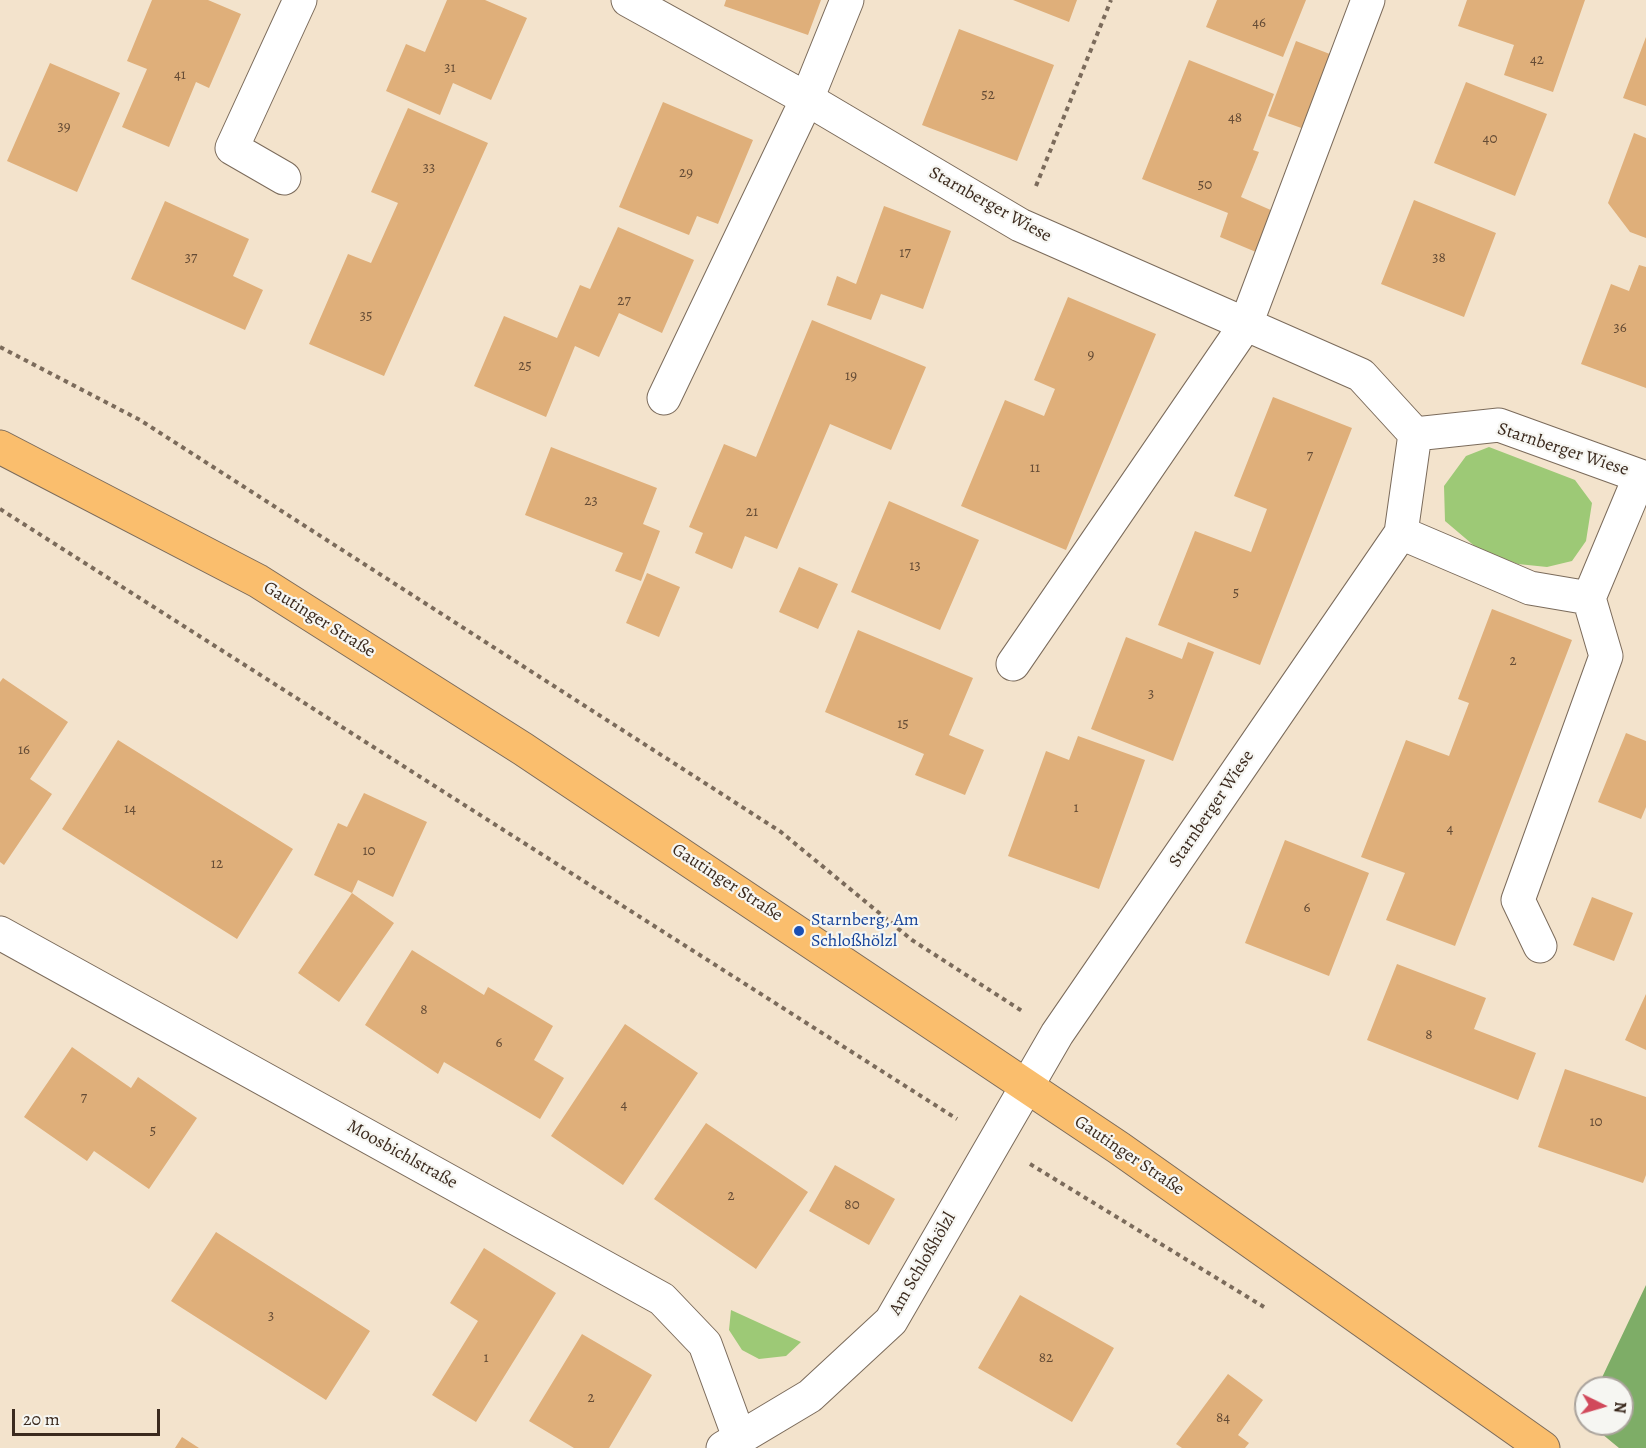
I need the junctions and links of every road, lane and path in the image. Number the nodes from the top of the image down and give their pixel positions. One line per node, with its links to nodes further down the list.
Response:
1 (300, 0): 7 (street)
2 (628, 0): 6 (street, Starnberger Wiese)
3 (847, 0): 6 (street)
4 (1111, 0): 8 (path)
5 (1368, 0): 9 (street)
6 (807, 99): 8 (street, Starnberger Wiese); 11 (street)
7 (284, 178)
8 (1020, 225): 9 (street, Starnberger Wiese)
9 (1246, 324): 12 (street, Starnberger Wiese); 18 (street)
10 (0, 347): 21 (path)
11 (664, 398)
12 (1415, 434): 14 (street, Starnberger Wiese); 16 (street, Starnberger Wiese)
13 (0, 447): 22 (main road, Gautinger Straße)
14 (1643, 469): 17 (street, Starnberger Wiese)
15 (0, 509): 23 (path)
16 (1401, 533): 17 (street); 21 (street, Starnberger Wiese)
17 (1589, 598): 20 (street)
18 (1013, 664)
19 (0, 933): 25 (street, Moosbichlstraße)
20 (1540, 946)
21 (1057, 1034): 22 (street, Starnberger Wiese)
22 (1026, 1087): 23 (street, Am Schloßhölzl); 26 (main road, Gautinger Straße)
23 (993, 1141): 24 (path); 25 (street, Am Schloßhölzl)
24 (1274, 1313)
25 (731, 1443)
26 (1543, 1448)

